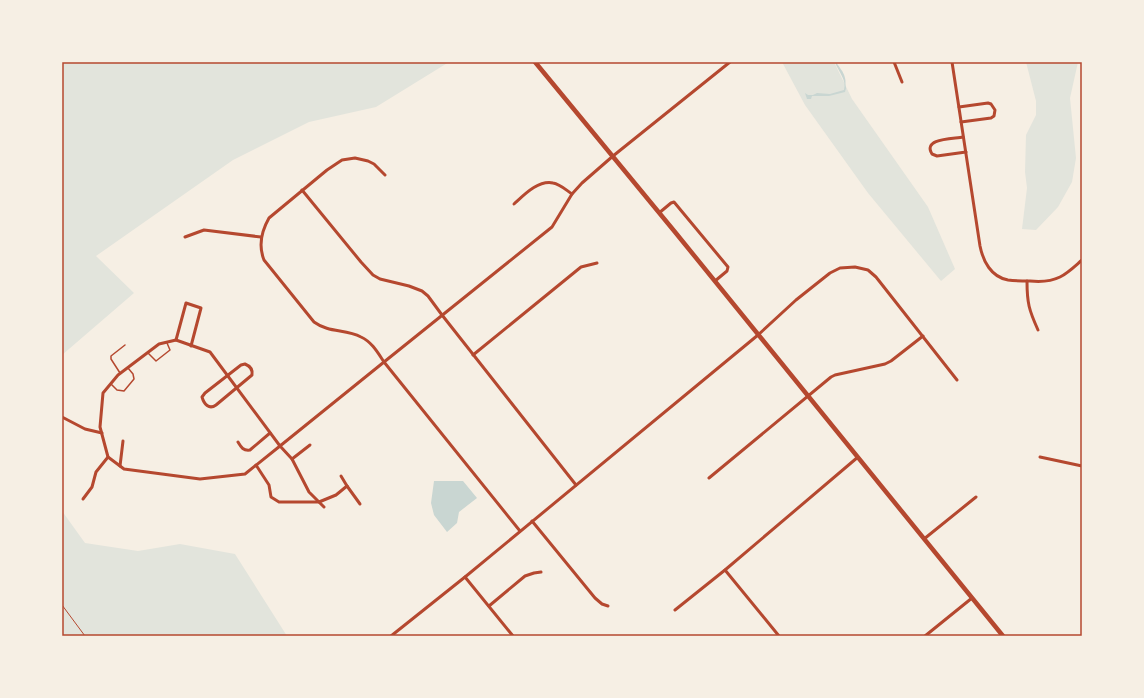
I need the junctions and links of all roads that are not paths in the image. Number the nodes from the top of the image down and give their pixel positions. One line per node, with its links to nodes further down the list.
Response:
1 (535, 62): 10 (main road)
2 (730, 62): 10 (street)
3 (894, 62): 5 (street)
4 (952, 62): 6 (street)
5 (902, 82)
6 (959, 107): 7 (street); 7 (street)
7 (961, 122): 8 (street)
8 (964, 137): 9 (street); 9 (street)
9 (966, 152): 21 (street)
10 (613, 156): 13 (street); 15 (main road)
11 (385, 175): 12 (street)
12 (302, 190): 17 (street); 22 (street)
13 (572, 194): 14 (street); 22 (street)
14 (514, 204)
15 (659, 213): 20 (main road); 20 (street)
16 (185, 237): 17 (street)
17 (260, 237): 32 (street)
18 (1082, 260): 21 (street)
19 (597, 263): 31 (street)
20 (715, 281): 24 (main road)
21 (1027, 281): 23 (street)
22 (442, 315): 31 (street); 32 (street)
23 (1038, 330)
24 (758, 335): 25 (street); 39 (main road); 57 (street)
25 (923, 336): 36 (street); 39 (street)
26 (176, 340): 27 (street); 29 (street); 29 (street)
27 (167, 342): 30 (street); 30 (lane)
28 (125, 344): 34 (lane)
29 (191, 346): 35 (street)
30 (148, 353): 33 (street)
31 (473, 355): 57 (street)
32 (384, 362): 46 (street); 64 (street)
33 (128, 368): 34 (street); 37 (lane)
34 (120, 373): 37 (street)
35 (228, 376): 38 (street); 38 (street); 38 (street)
36 (957, 380)
37 (111, 384): 41 (street)
38 (237, 388): 42 (street)
39 (808, 396): 48 (main road); 55 (street)
40 (62, 417): 41 (street)
41 (102, 433): 47 (street)
42 (270, 433): 44 (street); 46 (street)
43 (123, 441): 52 (street)
44 (238, 442)
45 (310, 445): 50 (street)
46 (280, 446): 50 (street); 51 (street)
47 (108, 457): 52 (street); 59 (street)
48 (858, 457): 65 (main road); 66 (street)
49 (1040, 457): 53 (street)
50 (292, 459): 60 (street)
51 (256, 465): 52 (street); 60 (street)
52 (120, 466)
53 (1082, 466)
54 (340, 476): 56 (street)
55 (709, 478)
56 (347, 486): 60 (street); 61 (street)
57 (576, 486): 63 (street)
58 (976, 497): 65 (street)
59 (83, 499)
60 (319, 502): 62 (street)
61 (360, 504)
62 (324, 507)
63 (532, 521): 64 (street); 71 (street)
64 (520, 531): 68 (street)
65 (924, 539): 69 (main road)
66 (725, 570): 72 (street); 77 (street)
67 (541, 572): 70 (street)
68 (465, 577): 70 (street); 73 (street)
69 (972, 598): 78 (street); 79 (main road)
70 (489, 606): 76 (street)
71 (608, 606)
72 (675, 610)
73 (396, 632): 74 (street); 75 (street)
74 (391, 636)
75 (400, 636)
76 (513, 636)
77 (779, 636)
78 (925, 636)
79 (1003, 636)

